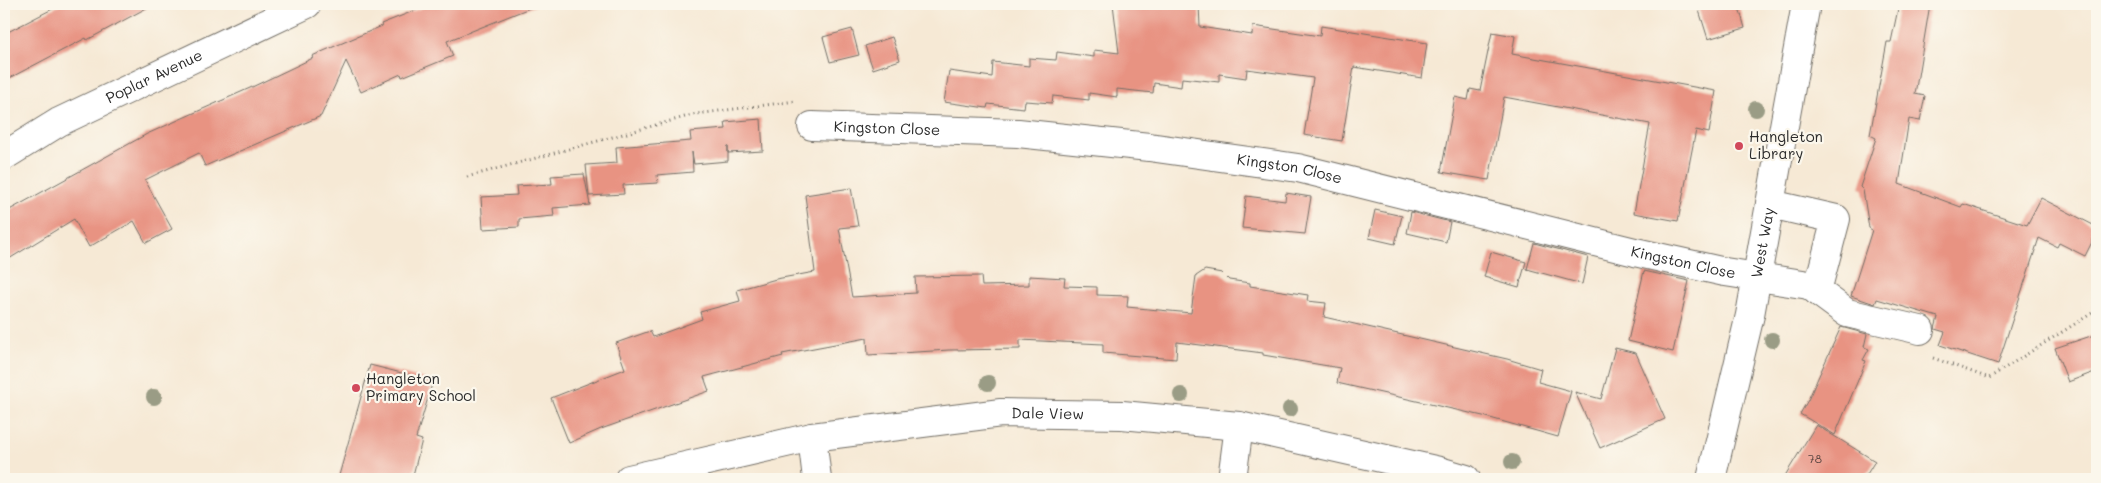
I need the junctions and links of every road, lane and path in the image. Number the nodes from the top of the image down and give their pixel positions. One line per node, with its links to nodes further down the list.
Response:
1 (307, 4): 4 (street, Poplar Avenue)
2 (1806, 4): 6 (street, West Way)
3 (812, 126): 5 (path); 7 (street, Kingston Close)
4 (4, 156)
5 (468, 177)
6 (1770, 204): 7 (street, West Way); 8 (street)
7 (1757, 276): 8 (street, Kingston Close); 16 (street, West Way)
8 (1817, 291): 9 (street, Kingston Close)
9 (1920, 330)
10 (1239, 426): 11 (street, Dale View); 14 (street); 15 (street, Dale View)
11 (812, 437): 12 (street, Dale View); 13 (street)
12 (629, 479)
13 (816, 479)
14 (1232, 479)
15 (1466, 479)
16 (1711, 479)

